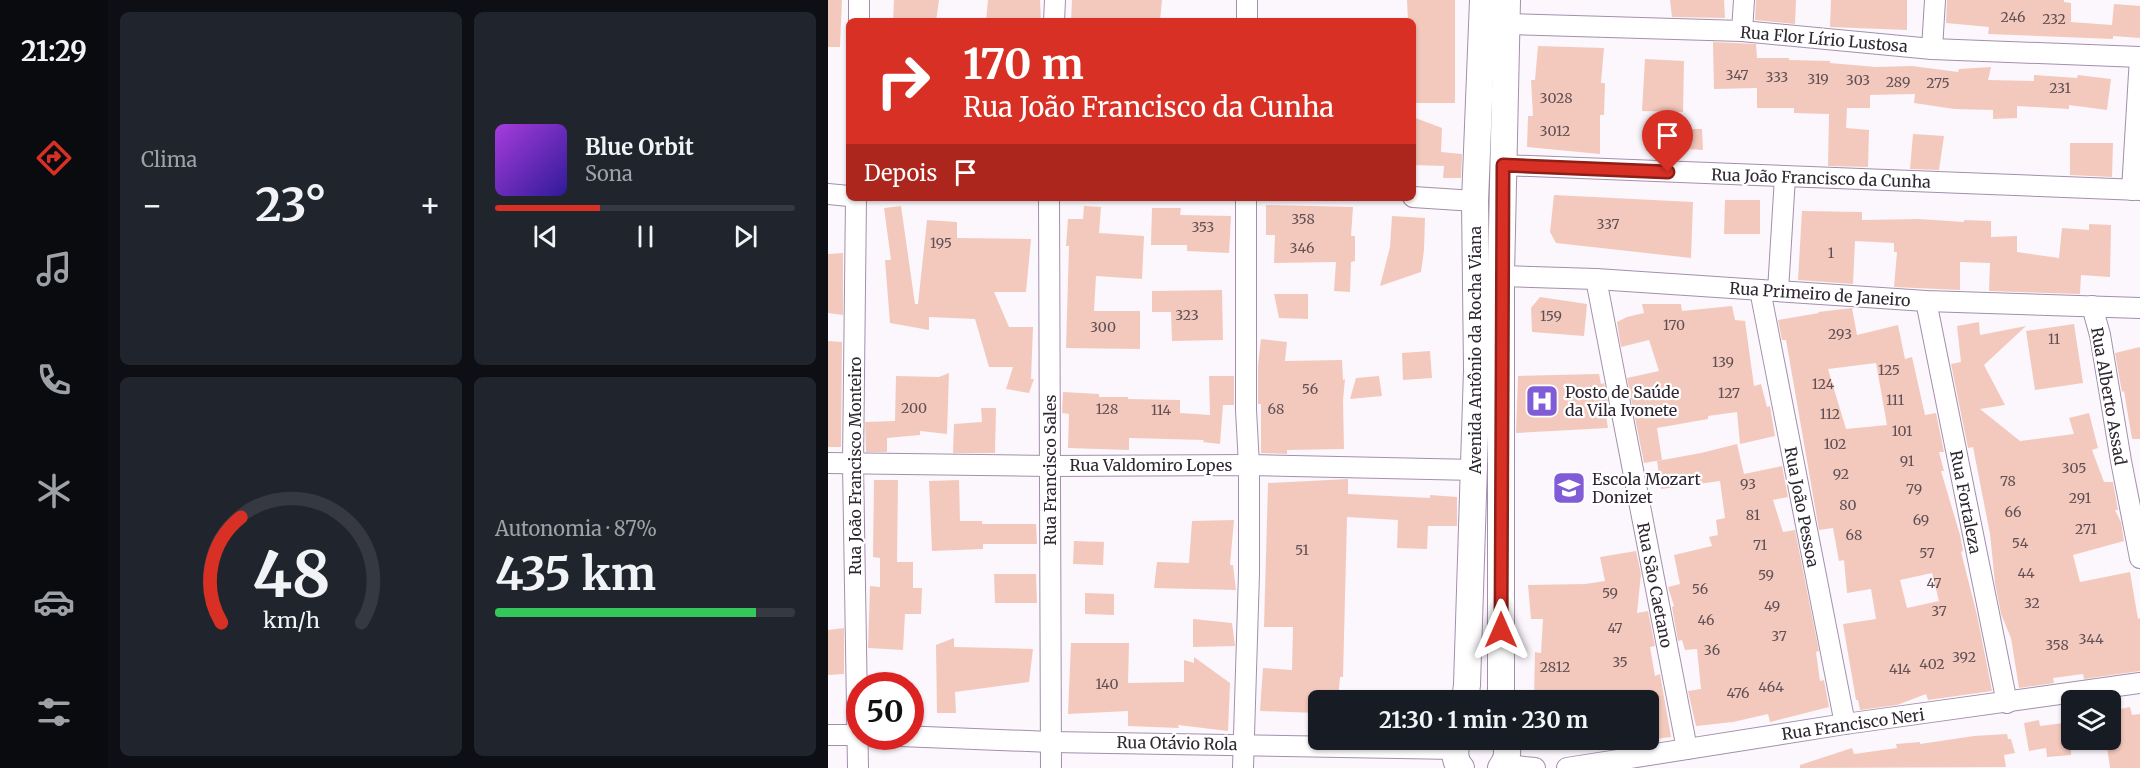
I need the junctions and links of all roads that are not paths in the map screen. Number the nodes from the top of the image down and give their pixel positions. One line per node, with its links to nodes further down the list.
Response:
1 (859, 0): 8 (street)
2 (1055, 0): 9 (street)
3 (1246, 0): 10 (street)
4 (1483, 0): 23 (main road, Avenida Antônio da Rocha Viana)
5 (1744, 0): 11 (street)
6 (1935, 0): 12 (street)
7 (1507, 12): 11 (street, Rua Flor Lírio Lustosa); 14 (main road, Avenida Antônio da Rocha Viana)
8 (859, 18)
9 (1054, 18)
10 (1246, 18)
11 (1742, 31): 12 (street, Rua Flor Lírio Lustosa)
12 (1932, 49): 13 (street, Rua Flor Lírio Lustosa)
13 (2140, 57): 16 (street)
14 (1503, 165): 15 (street, Rua João Francisco da Cunha); 24 (main road, Avenida Antônio da Rocha Viana)
15 (1785, 177): 16 (street, Rua João Francisco da Cunha); 26 (street, Rua João Pessoa)
16 (2136, 190)
17 (828, 194): 18 (street)
18 (846, 196)
19 (1416, 197): 23 (street)
20 (856, 201): 31 (street, Rua João Francisco Monteiro)
21 (1049, 201): 33 (street, Rua Francisco Sales)
22 (1246, 201): 32 (street)
23 (1475, 201): 34 (main road, Avenida Antônio da Rocha Viana)
24 (1501, 276): 25 (street, Rua Primeiro de Janeiro); 39 (main road, Avenida Antônio da Rocha Viana)
25 (1596, 279): 26 (street, Rua Primeiro de Janeiro); 47 (street, Rua São Caetano)
26 (1769, 290): 27 (street, Rua Primeiro de Janeiro); 41 (street, Rua João Pessoa)
27 (1926, 301): 28 (street, Rua Primeiro de Janeiro); 40 (street, Rua Fortaleza)
28 (2092, 306): 29 (street, Rua Primeiro de Janeiro); 35 (street, Rua Alberto Assad)
29 (2140, 308)
30 (828, 463): 31 (street, Rua Valdomiro Lopes)
31 (854, 464): 33 (street, Rua Valdomiro Lopes); 36 (street, Rua João Francisco Monteiro)
32 (1249, 465): 33 (street, Rua Valdomiro Lopes); 34 (street, Rua Valdomiro Lopes); 46 (street)
33 (1050, 466): 45 (street, Rua Francisco Sales)
34 (1475, 470): 38 (main road, Avenida Antônio da Rocha Viana)
35 (2140, 558)
36 (857, 672)
37 (2140, 683): 40 (street, Rua Francisco Neri)
38 (1466, 690)
39 (1501, 690)
40 (2007, 703): 41 (street, Rua Francisco Neri)
41 (1845, 724): 47 (street, Rua Francisco Neri)
42 (828, 735): 43 (street)
43 (846, 735)
44 (924, 737): 45 (street, Rua Otávio Rola)
45 (1051, 742): 46 (street, Rua Otávio Rola); 53 (street, Rua Francisco Sales)
46 (1244, 744): 50 (street, Rua Otávio Rola); 54 (street)
47 (1687, 749): 56 (street, Rua Francisco Neri)
48 (858, 750): 52 (street, Rua João Francisco Monteiro)
49 (1508, 750): 51 (main road)
50 (1458, 752)
51 (1502, 766): 55 (street)
52 (858, 768)
53 (1051, 768)
54 (1243, 768)
55 (1535, 768)
56 (1567, 768)

